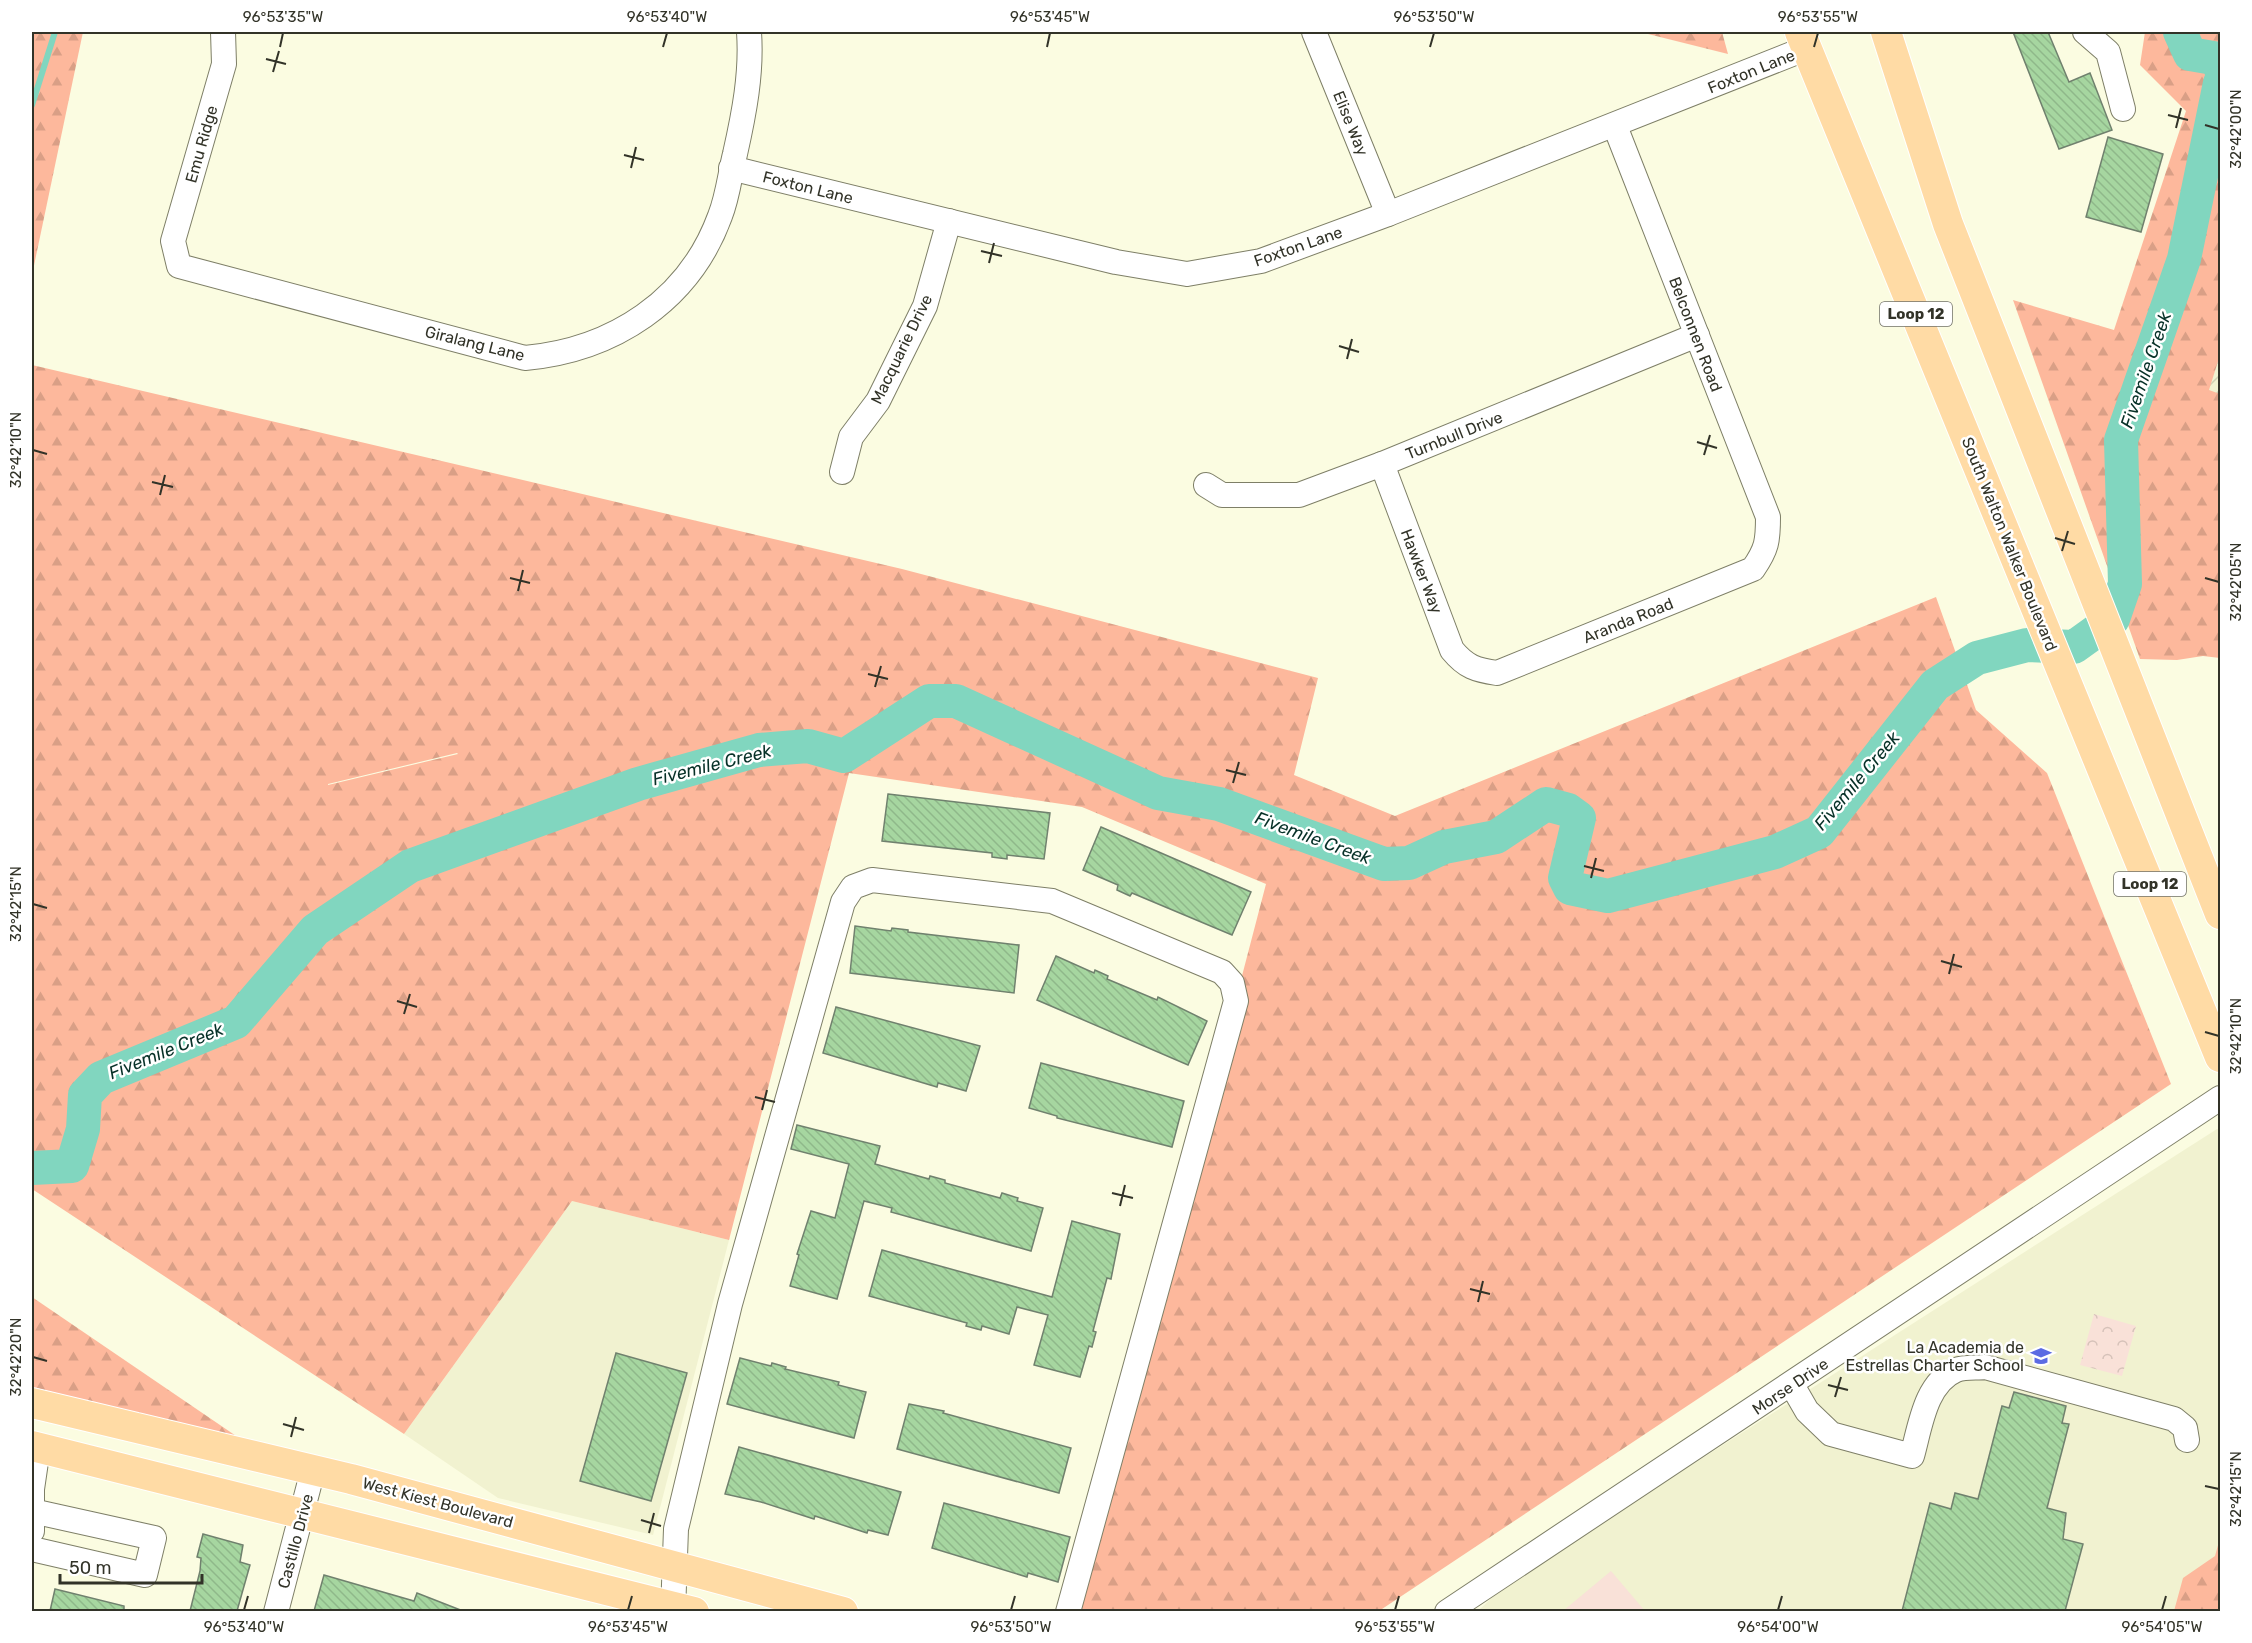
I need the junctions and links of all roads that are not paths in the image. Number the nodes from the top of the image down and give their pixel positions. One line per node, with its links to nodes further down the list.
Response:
1 (223, 32): 12 (street, Emu Ridge)
2 (749, 32): 9 (street, Giralang Lane)
3 (1314, 32): 10 (street, Elise Way)
4 (1886, 32): 19 (main road, Loop 12)
5 (2085, 32): 7 (street)
6 (1804, 40): 8 (street, Foxton Lane); 20 (main road, South Walton Walker Boulevard / Loop 12)
7 (2123, 109)
8 (1615, 126): 10 (street, Foxton Lane); 13 (street, Belconnen Road)
9 (731, 168): 11 (street, Foxton Lane); 12 (street, Giralang Lane)
10 (1388, 214): 11 (street, Foxton Lane)
11 (949, 221): 15 (street, Macquarie Drive)
12 (176, 256)
13 (1697, 335): 14 (street, Turnbull Drive); 17 (street, Belconnen Road)
14 (1382, 464): 16 (street, Turnbull Drive); 18 (street, Hawker Way)
15 (842, 472)
16 (1206, 485)
17 (1768, 544): 18 (street, Aranda Road)
18 (1473, 670)
19 (2220, 914)
20 (2220, 1057)
21 (2220, 1098): 22 (street, Morse Drive)
22 (1792, 1385): 24 (street); 36 (street, Morse Drive)
23 (32, 1403): 26 (main road, West Kiest Boulevard)
24 (2187, 1440)
25 (35, 1447): 27 (street); 28 (main road)
26 (313, 1470): 28 (street, Castillo Drive); 31 (main road, West Kiest Boulevard)
27 (32, 1511): 29 (street); 30 (street)
28 (302, 1514): 32 (main road); 33 (street, Castillo Drive)
29 (32, 1531)
30 (32, 1549)
31 (674, 1565): 32 (street); 34 (main road, West Kiest Boulevard); 35 (street)
32 (670, 1608)
33 (276, 1611)
34 (843, 1611)
35 (1068, 1611)
36 (1447, 1611)

